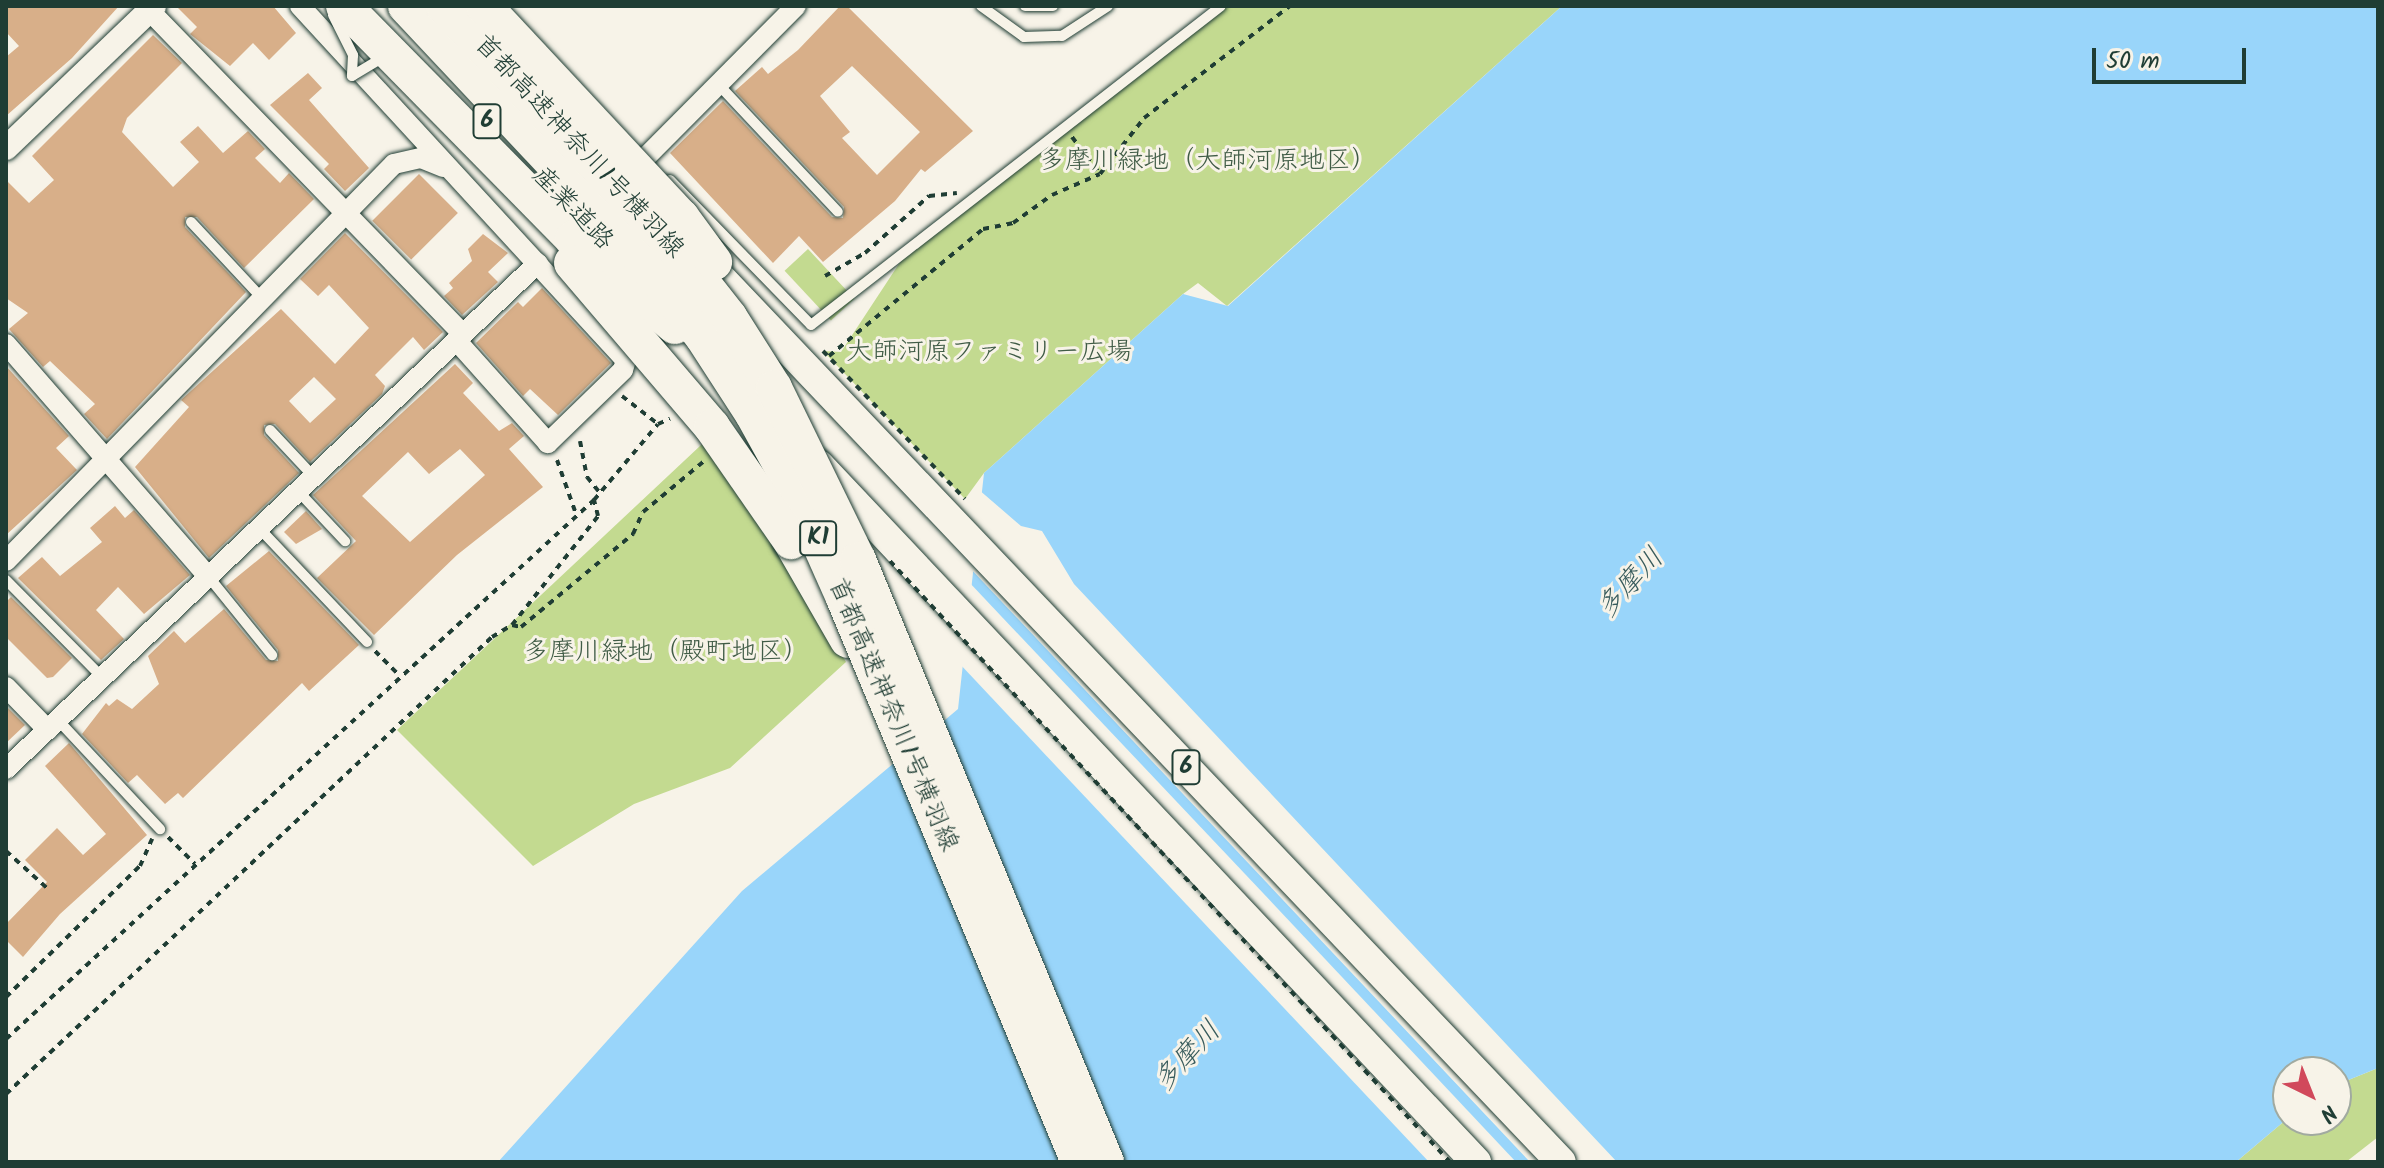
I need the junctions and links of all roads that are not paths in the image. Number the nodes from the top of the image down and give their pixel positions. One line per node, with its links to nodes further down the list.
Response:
1 (300, 6): 19 (street)
2 (327, 6): 16 (lane, bridge); 19 (highway)
3 (344, 6): 16 (highway, bridge)
4 (377, 6): 25 (main road, 産業道路 / 6)
5 (406, 6): 30 (highway, 首都高速神奈川1号横羽線 / K1, bridge)
6 (444, 6): 34 (highway, 首都高速神奈川1号横羽線 / K1, bridge)
7 (457, 6): 21 (main road, 6)
8 (484, 6): 34 (highway, bridge)
9 (796, 6): 17 (street)
10 (981, 6): 13 (lane)
11 (1025, 6): 12 (lane)
12 (1053, 6)
13 (1108, 6)
14 (1221, 6): 20 (lane)
15 (150, 7): 18 (street); 22 (street)
16 (395, 59): 30 (highway, bridge)
17 (718, 84): 20 (street); 23 (lane)
18 (6, 148)
19 (447, 150): 22 (street); 26 (street); 45 (highway, bridge)
20 (647, 155): 21 (street)
21 (639, 192): 25 (street); 51 (main road, 6)
22 (346, 209): 27 (street); 28 (street)
23 (838, 212)
24 (191, 222): 27 (lane)
25 (597, 235): 30 (main road, 産業道路 / 6)
26 (538, 263): 28 (street); 28 (street)
27 (261, 297): 32 (street)
28 (460, 337): 33 (street)
29 (6, 344): 32 (street)
30 (760, 412): 45 (highway, 首都高速神奈川1号横羽線 / K1, bridge); 50 (main road, 6, bridge)
31 (270, 430): 33 (lane)
32 (107, 462): 37 (street); 38 (street)
33 (305, 483): 35 (street); 36 (lane)
34 (826, 489): 49 (highway, 首都高速神奈川1号横羽線 / K1, bridge)
35 (259, 528): 38 (street); 40 (lane)
36 (345, 541)
37 (6, 561)
38 (208, 576): 41 (lane); 42 (street)
39 (6, 580): 42 (lane)
40 (367, 642)
41 (272, 655)
42 (102, 677): 44 (street)
43 (6, 687): 44 (street)
44 (52, 724): 46 (street); 47 (lane)
45 (902, 736): 48 (highway, 首都高速神奈川1号横羽線 / K1, bridge)
46 (6, 769)
47 (160, 829)
48 (1079, 1162)
49 (1106, 1162)
50 (1476, 1162)
51 (1561, 1162)

